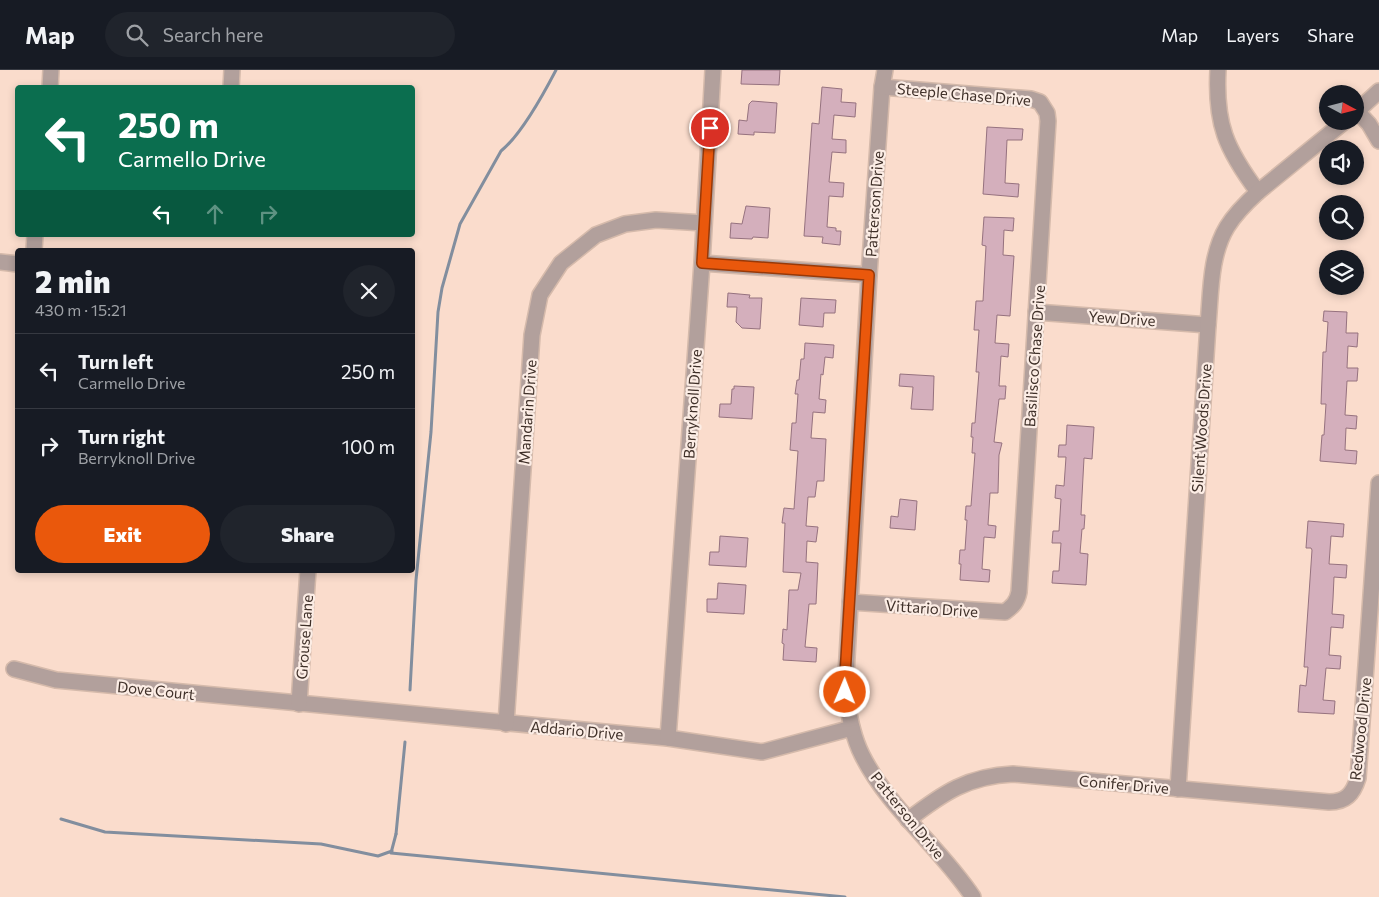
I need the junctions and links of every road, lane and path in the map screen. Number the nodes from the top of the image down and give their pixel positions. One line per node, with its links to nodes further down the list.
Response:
1 (51, 70): 6 (street)
2 (232, 70): 7 (street)
3 (713, 70): 16 (street, Berryknoll Drive)
4 (885, 70): 8 (street, Patterson Drive)
5 (1218, 70): 15 (street)
6 (50, 85)
7 (231, 85)
8 (882, 87): 11 (street, Steeple Chase Drive); 20 (street, Patterson Drive)
9 (1379, 91): 10 (street)
10 (1364, 105)
11 (1044, 106): 21 (street, Basilisco Chase Drive)
12 (1364, 119): 14 (street)
13 (1334, 130): 15 (street, Silent Woods Drive)
14 (1379, 141)
15 (1258, 192): 22 (street, Silent Woods Drive)
16 (704, 223): 18 (street, Berryknoll Drive); 29 (street, Mandarin Drive)
17 (0, 262): 19 (street)
18 (702, 263): 20 (street); 31 (street, Berryknoll Drive)
19 (15, 264)
20 (869, 275): 25 (street, Patterson Drive)
21 (1036, 312): 22 (street, Yew Drive); 26 (street, Basilisco Chase Drive)
22 (1208, 324): 32 (street, Silent Woods Drive)
23 (1379, 483): 33 (street, Redwood Drive)
24 (308, 573): 28 (street, Grouse Lane)
25 (850, 602): 26 (street, Vittario Drive); 30 (street, Patterson Drive)
26 (1014, 606)
27 (14, 669): 28 (street, Dove Court)
28 (299, 704): 29 (street, Addario Drive)
29 (506, 724): 31 (street, Addario Drive)
30 (852, 728): 31 (street, Addario Drive); 34 (street, Patterson Drive)
31 (668, 738)
32 (1178, 789): 33 (street, Conifer Drive); 34 (street, Conifer Drive)
33 (1350, 796)
34 (908, 820): 35 (street, Patterson Drive)
35 (973, 897)

